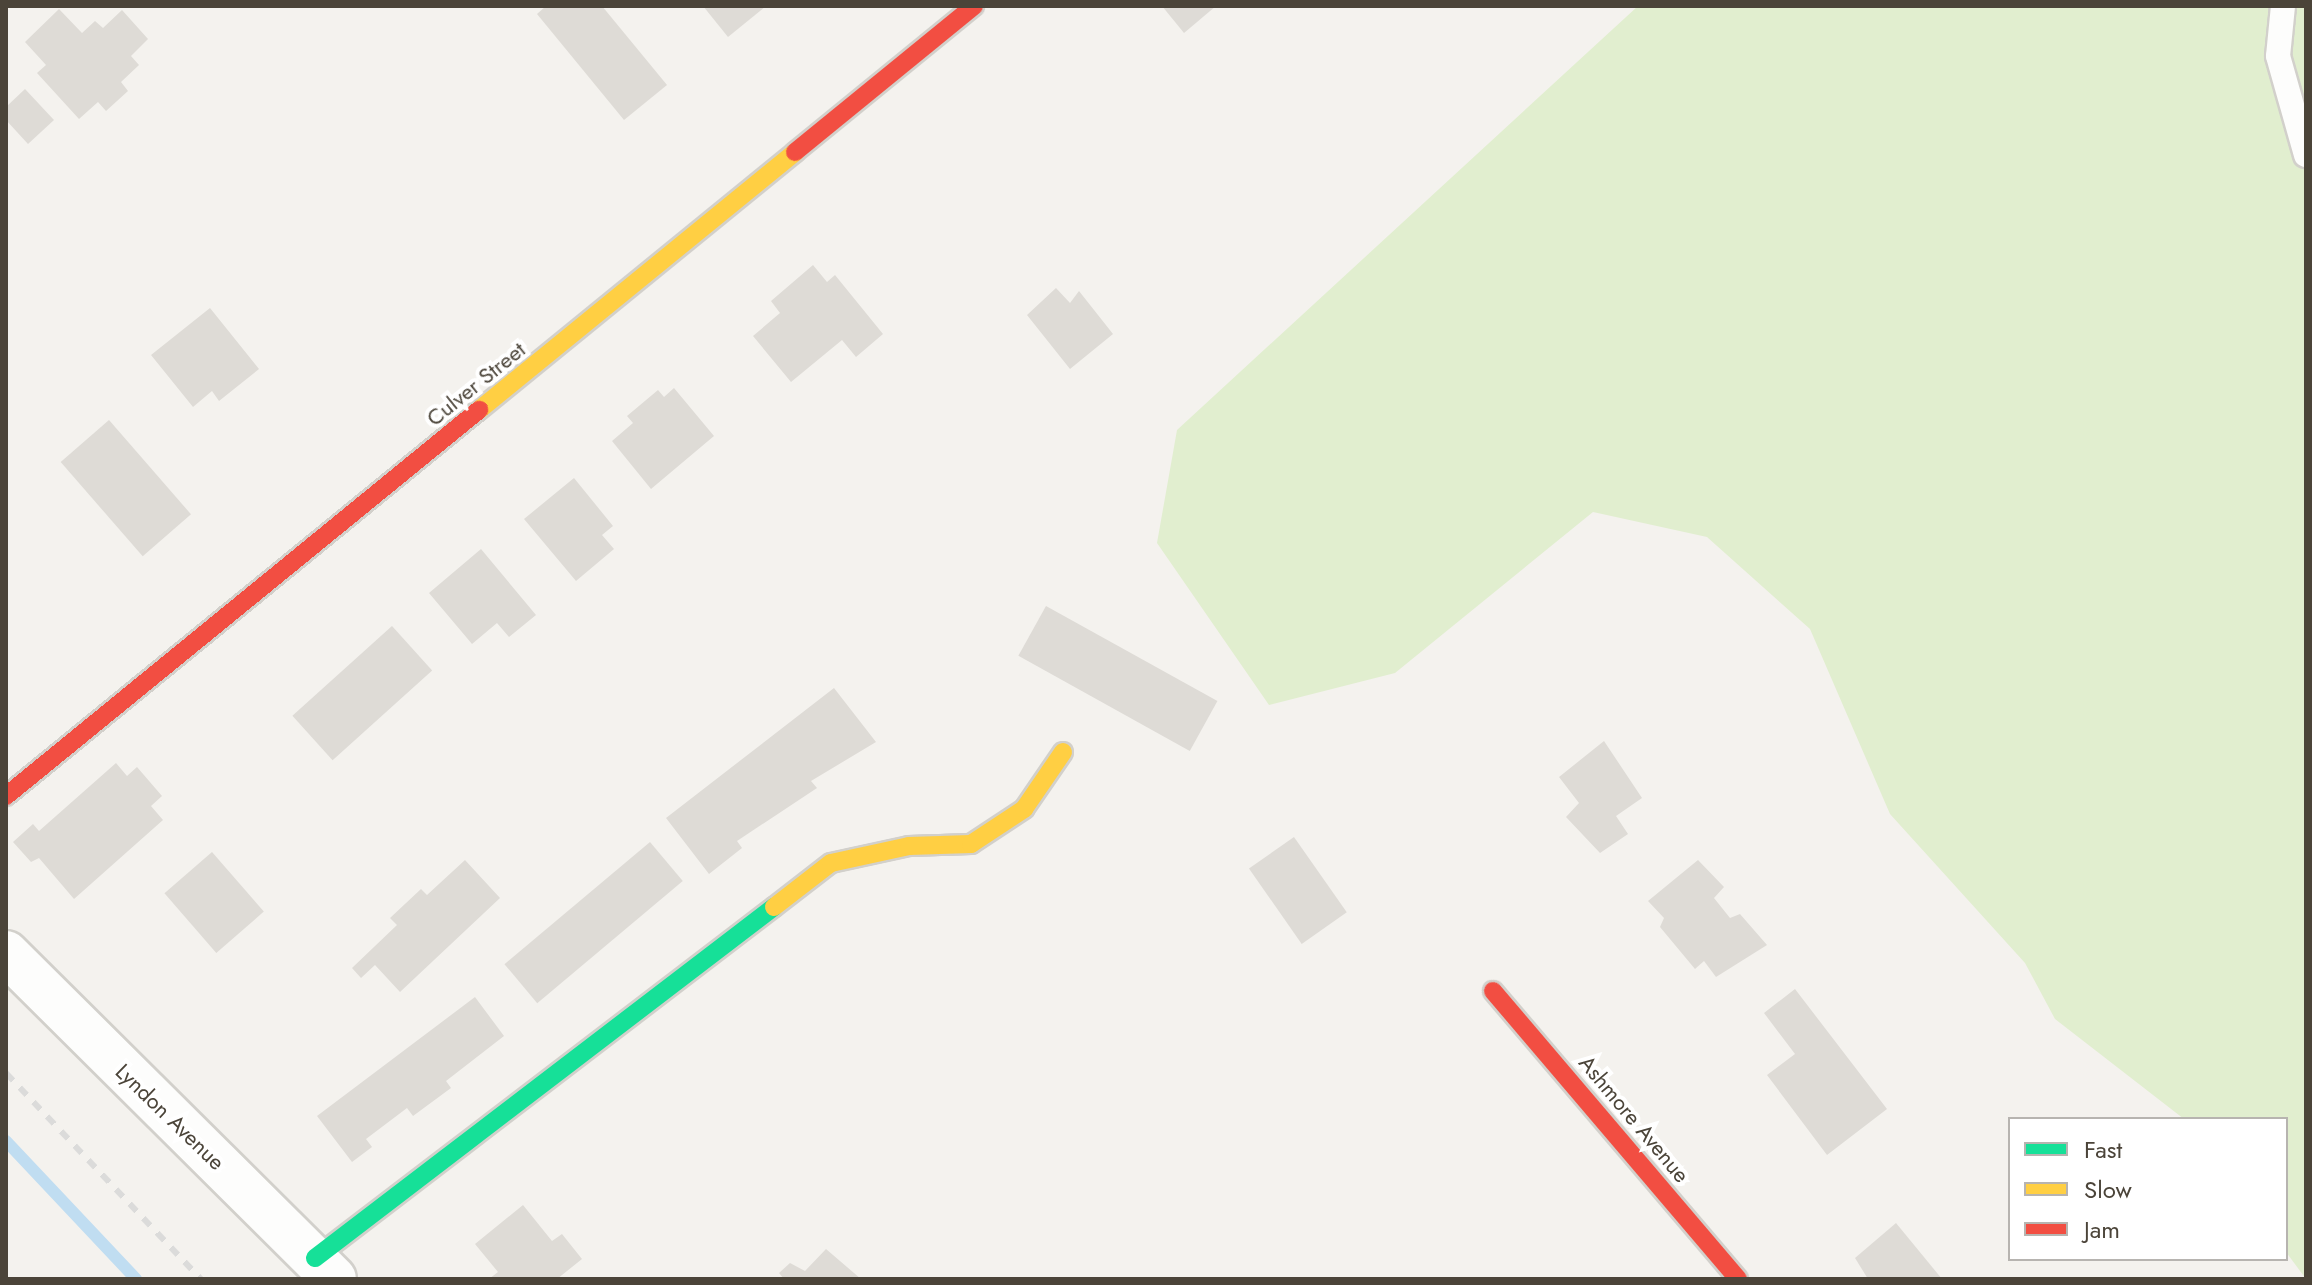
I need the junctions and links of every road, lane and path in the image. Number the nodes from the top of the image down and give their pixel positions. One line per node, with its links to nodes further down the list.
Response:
1 (974, 6): 5 (street, Culver Street)
2 (2283, 6): 3 (lane)
3 (2306, 155)
4 (1063, 752): 8 (street)
5 (6, 796)
6 (6, 953): 8 (street, Lyndon Avenue)
7 (1493, 991): 9 (street, Ashmore Avenue)
8 (324, 1268)
9 (1738, 1279)

